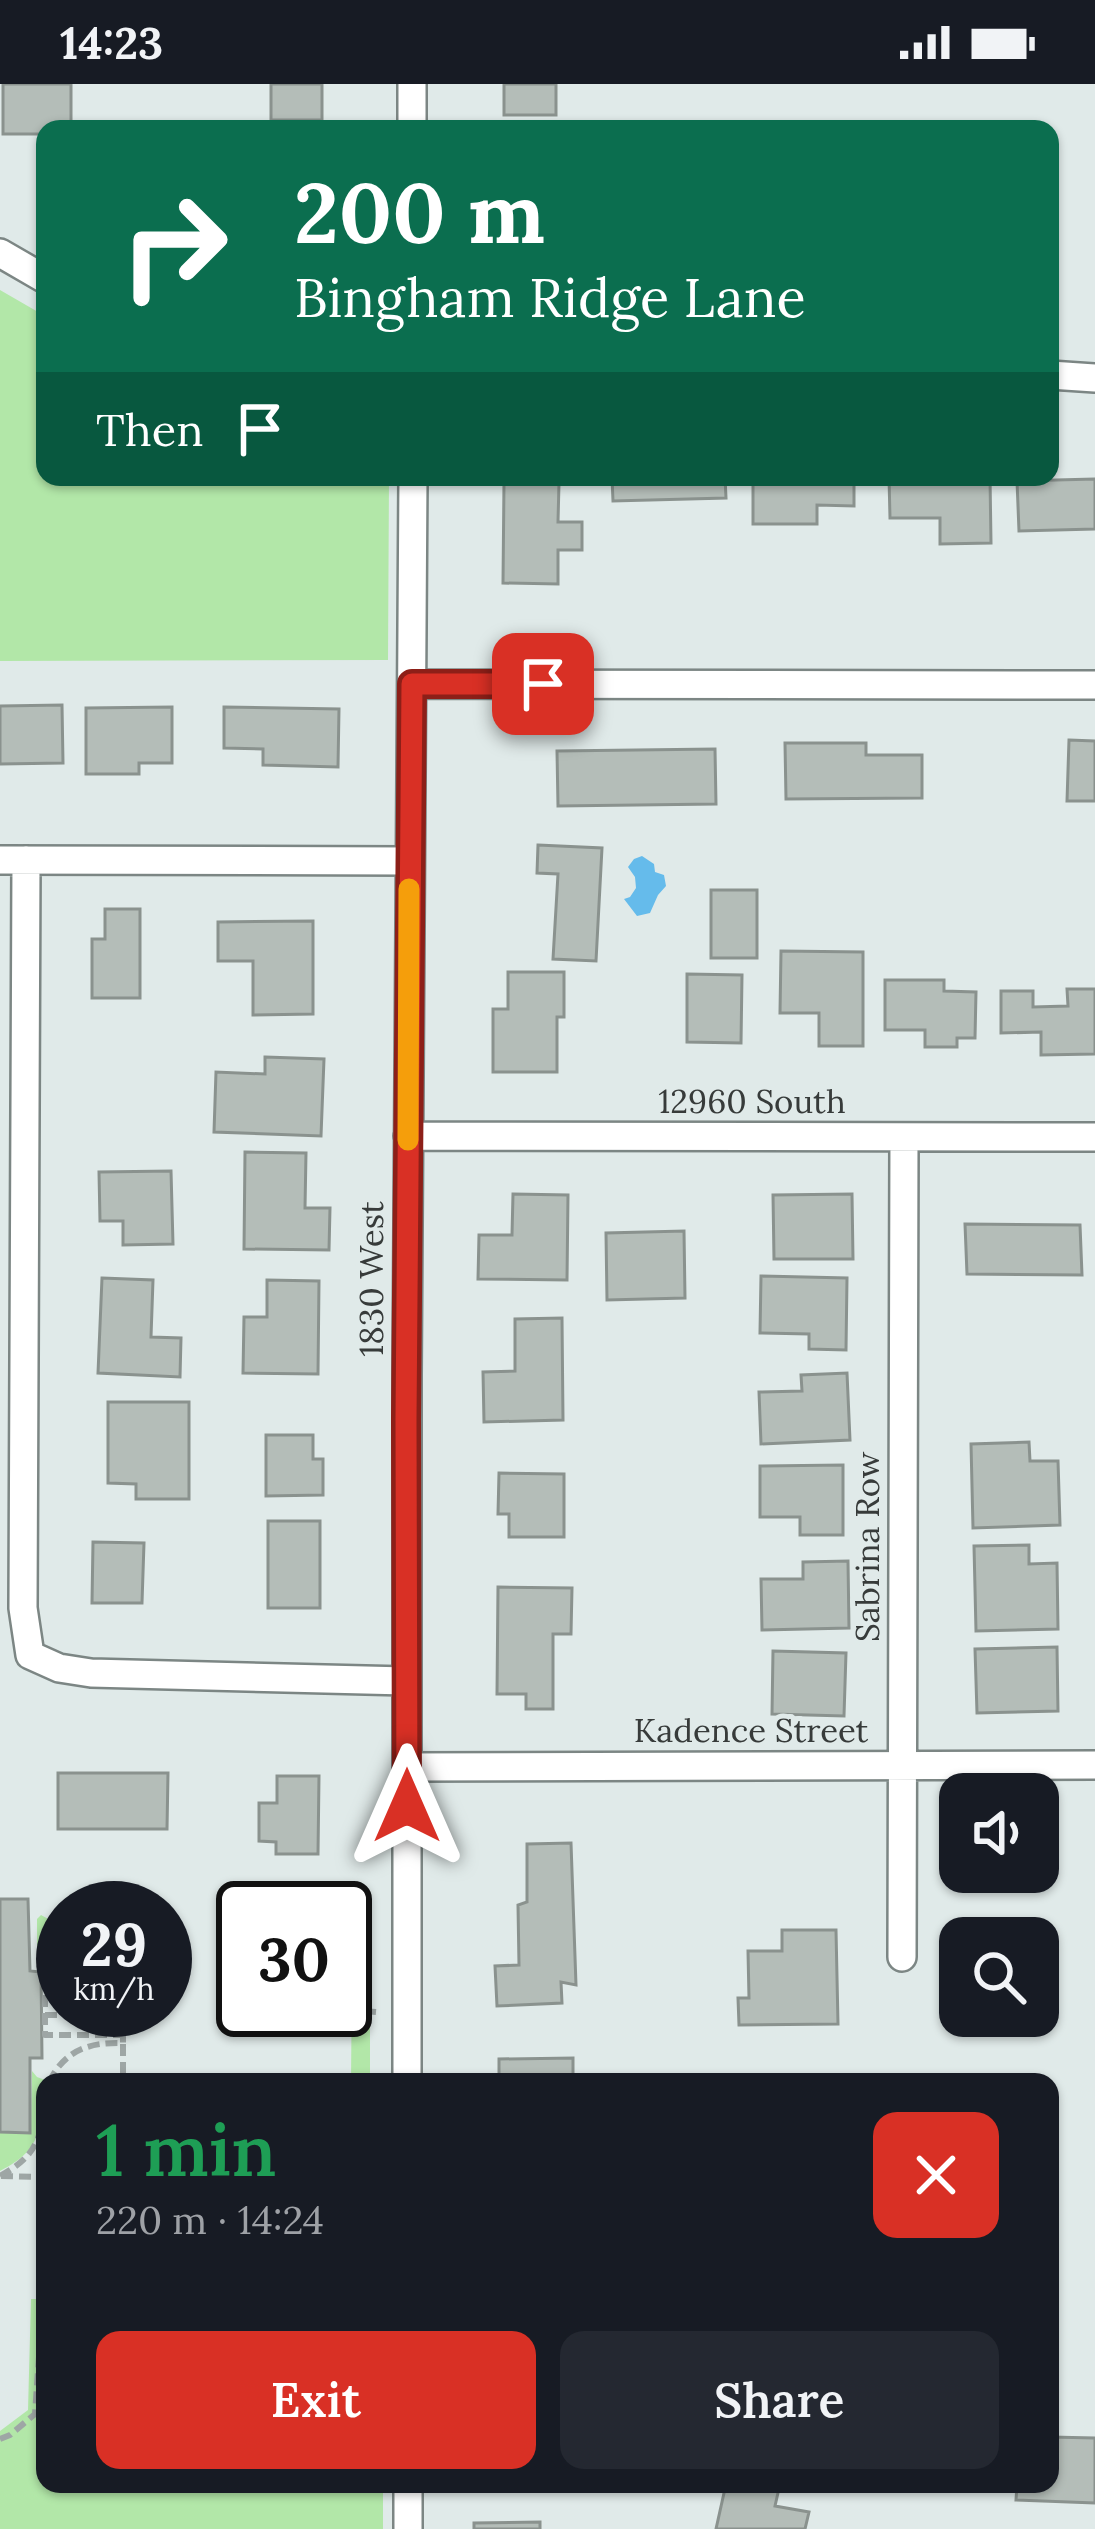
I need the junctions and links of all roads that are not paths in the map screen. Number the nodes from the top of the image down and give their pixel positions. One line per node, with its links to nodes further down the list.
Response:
1 (412, 84): 2 (street)
2 (412, 120)
3 (0, 254): 4 (street)
4 (36, 274)
5 (1059, 376): 6 (street)
6 (1095, 378)
7 (413, 486): 8 (street, 1830 West)
8 (412, 684): 9 (street); 11 (street, 1830 West)
9 (1095, 685)
10 (13, 860): 11 (street); 15 (street)
11 (410, 860): 12 (street, 1830 West)
12 (408, 1136): 13 (street, 12960 South); 15 (street, 1830 West)
13 (904, 1137): 14 (street, 12960 South); 17 (street, Sabrina Row)
14 (1095, 1137)
15 (406, 1681): 18 (street, 1830 West)
16 (1095, 1765): 17 (street, Kadence Street)
17 (903, 1766): 18 (street, Kadence Street); 19 (street, Sabrina Row)
18 (407, 1767): 20 (street, 1830 West)
19 (902, 1957)
20 (407, 2073)
21 (408, 2493): 22 (street)
22 (408, 2529)

